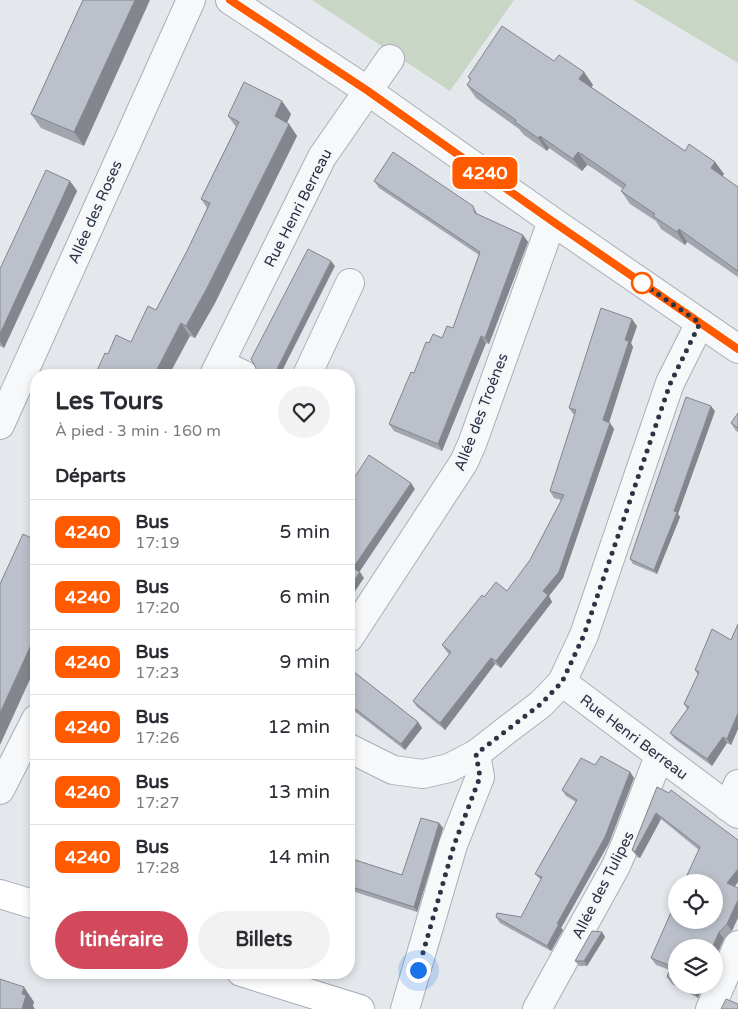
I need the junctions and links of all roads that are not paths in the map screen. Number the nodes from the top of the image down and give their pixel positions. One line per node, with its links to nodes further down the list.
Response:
1 (191, 0): 11 (street, Allée des Roses)
2 (230, 0): 4 (street)
3 (390, 59): 4 (street, Rue Henri Berreau)
4 (368, 91): 5 (street); 9 (street, Rue Henri Berreau)
5 (552, 221): 7 (street); 12 (street, Allée des Troénes)
6 (350, 283): 10 (street)
7 (700, 323): 8 (street); 13 (street)
8 (738, 349)
9 (217, 369)
10 (310, 369)
11 (0, 425)
12 (355, 629)
13 (562, 682): 16 (street); 17 (street, Rue Henri Berreau)
14 (30, 731): 18 (street)
15 (355, 751): 16 (street)
16 (476, 754): 25 (street)
17 (658, 756): 19 (street, Rue Henri Berreau); 26 (street, Allée des Tulipes)
18 (0, 790)
19 (735, 802)
20 (0, 894): 21 (main road)
21 (30, 903)
22 (738, 944): 27 (street)
23 (264, 979): 24 (main road)
24 (360, 1009)
25 (405, 1009)
26 (538, 1009)
27 (710, 1009)

